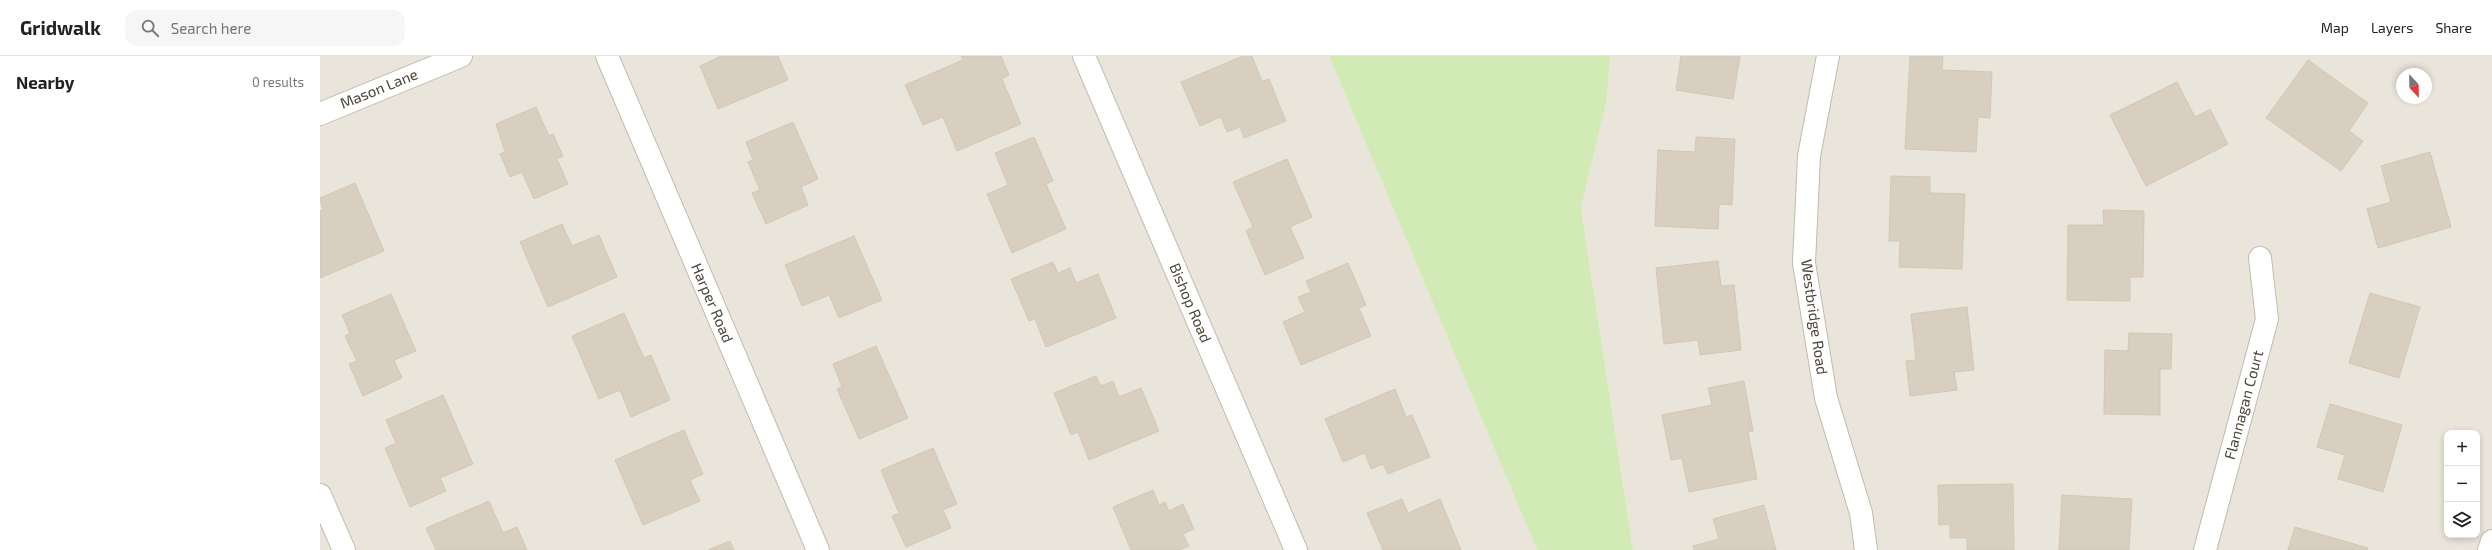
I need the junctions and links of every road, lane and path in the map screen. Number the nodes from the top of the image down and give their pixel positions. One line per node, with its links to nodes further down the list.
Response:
1 (461, 56): 5 (street, Mason Lane)
2 (606, 56): 10 (street, Harper Road)
3 (1084, 56): 11 (street, Bishop Road)
4 (1828, 56): 12 (street, Westbridge Road)
5 (320, 114)
6 (2260, 258): 13 (street, Flannagan Court)
7 (320, 495): 9 (street)
8 (2492, 541): 14 (street)
9 (344, 550)
10 (818, 550)
11 (1296, 550)
12 (1866, 550)
13 (2205, 550)
14 (2489, 550)

